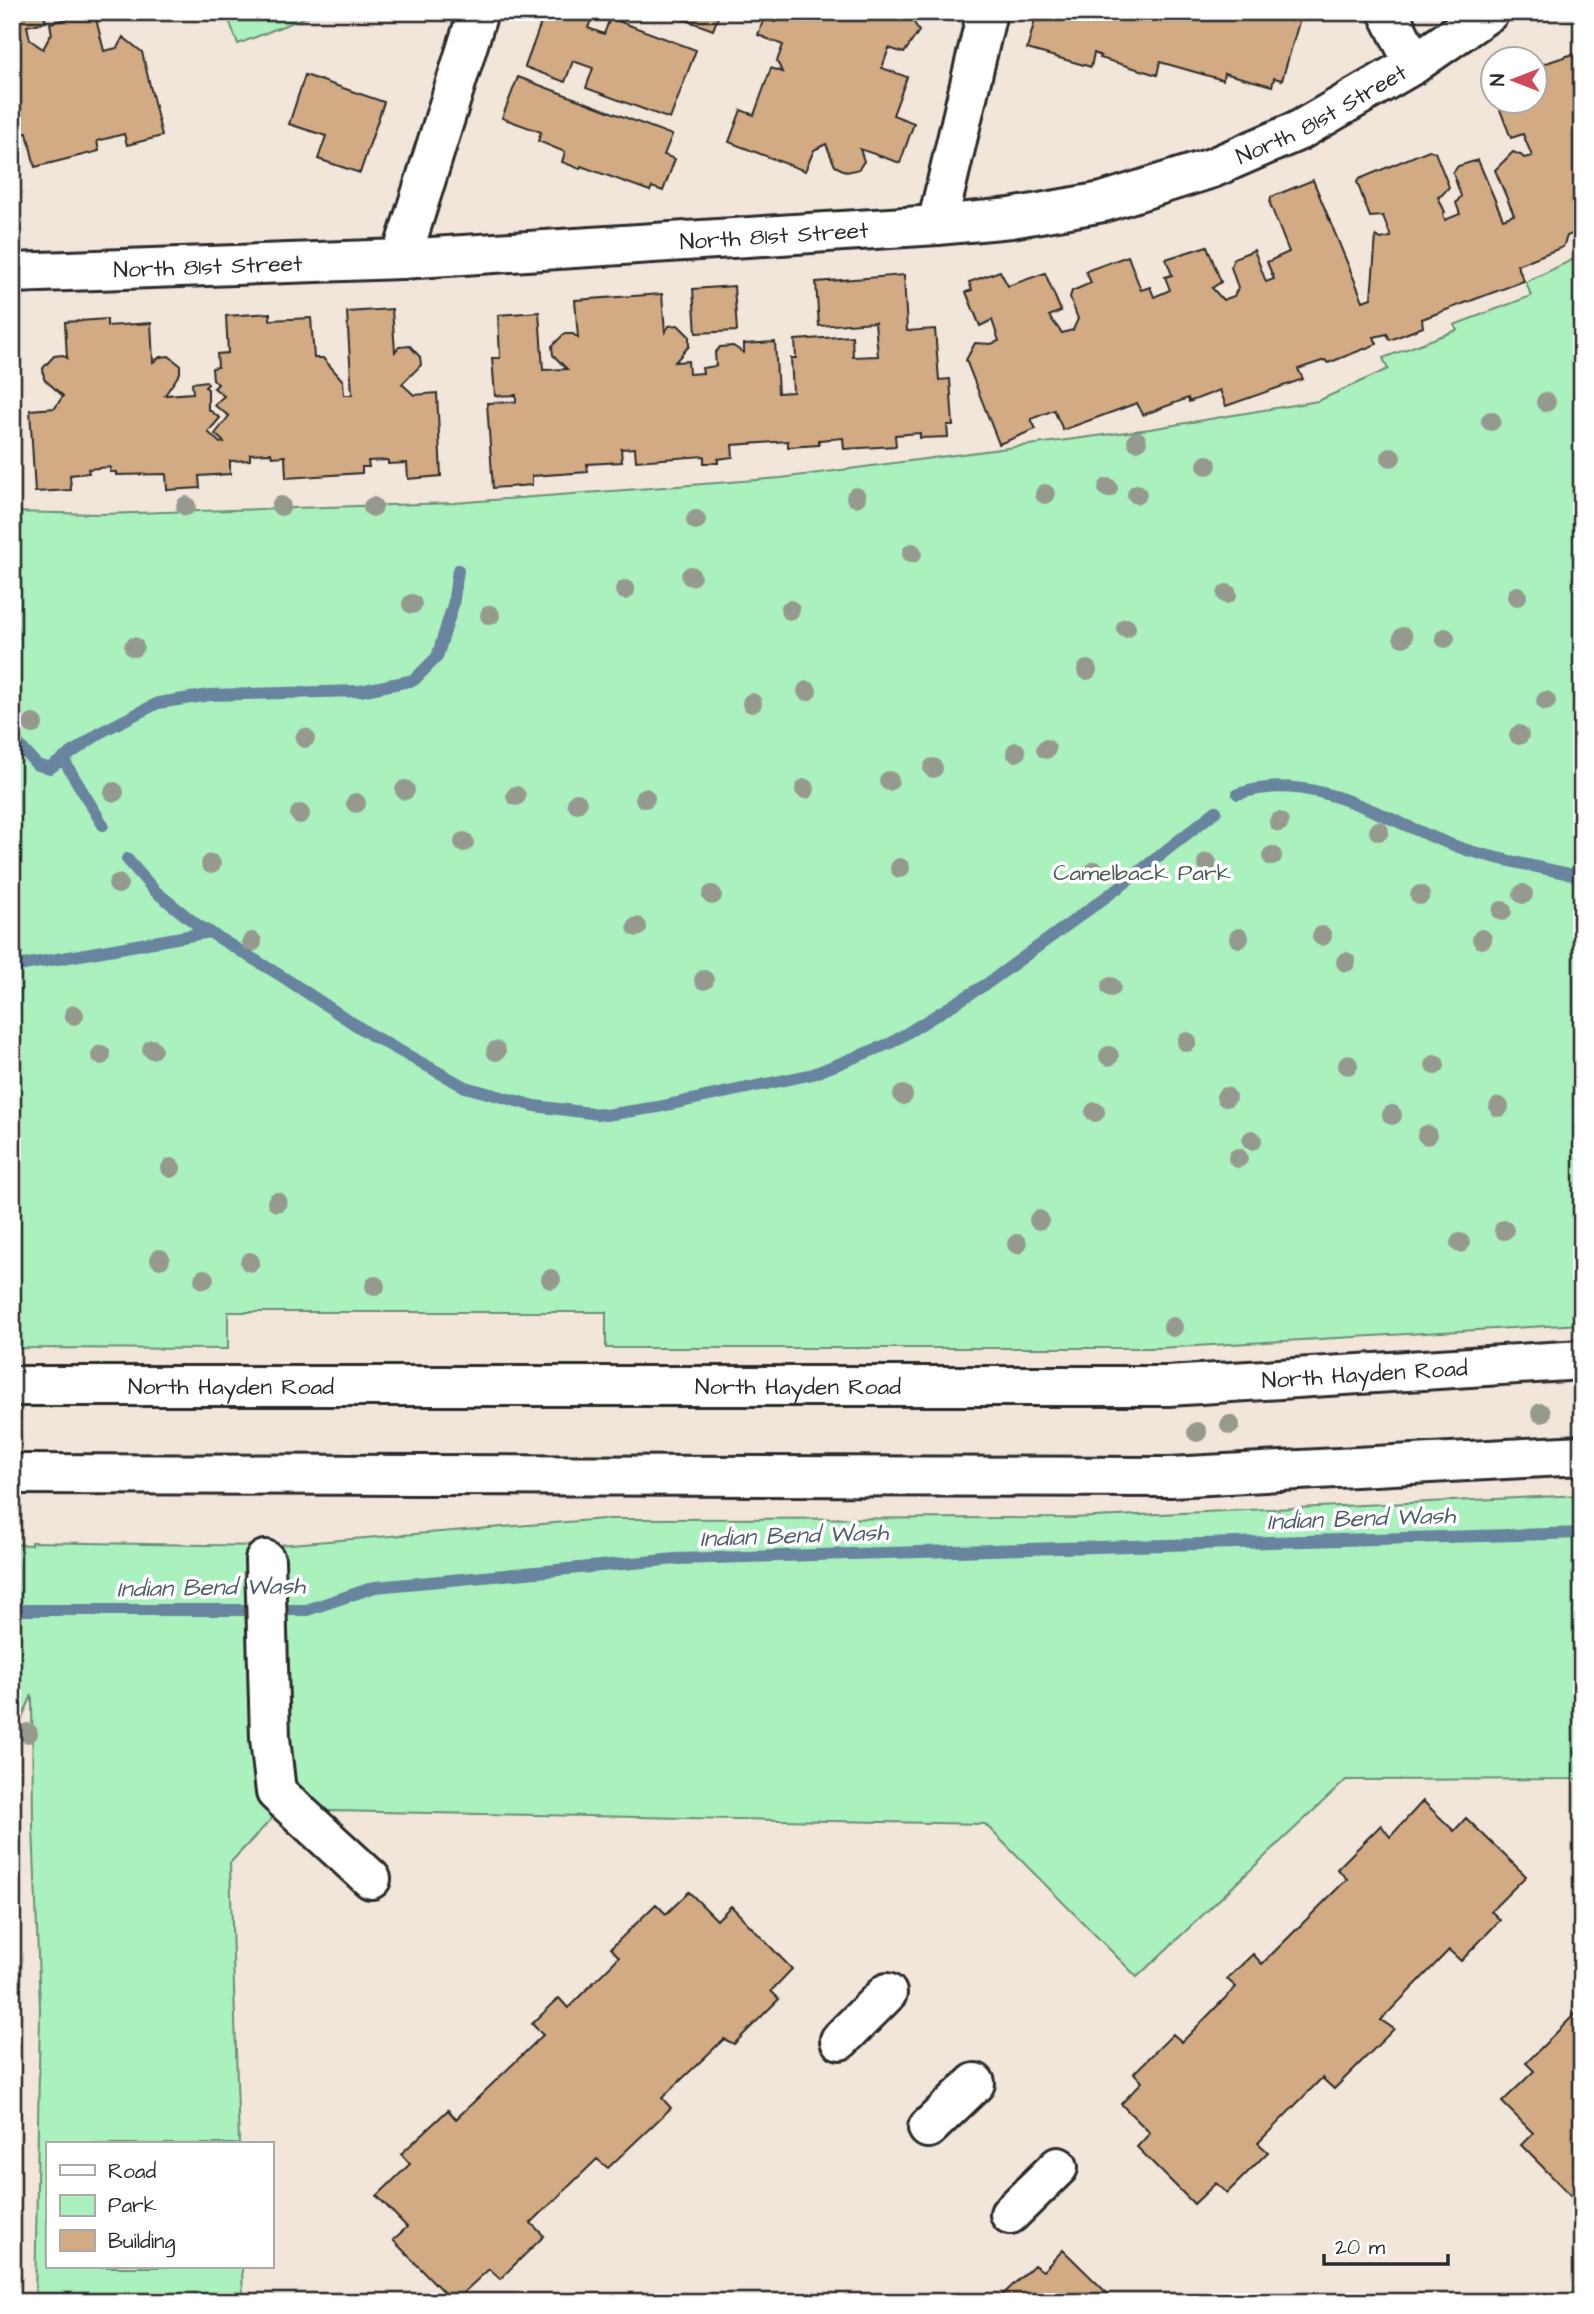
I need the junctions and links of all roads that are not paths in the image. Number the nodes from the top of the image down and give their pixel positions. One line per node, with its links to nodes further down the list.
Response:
1 (478, 12): 7 (main road)
2 (987, 12): 6 (main road)
3 (1388, 12): 5 (main road)
4 (1489, 12): 5 (main road, North 81st Street)
5 (1414, 64): 6 (main road, North 81st Street)
6 (937, 225): 7 (main road, North 81st Street)
7 (401, 259): 8 (main road, North 81st Street)
8 (12, 273)
9 (1582, 1360): 10 (main road, North Hayden Road)
10 (12, 1386)
11 (1582, 1455): 12 (main road)
12 (12, 1474)
13 (265, 1560): 14 (main road)
14 (371, 1879)
15 (887, 1993): 16 (main road)
16 (840, 2040)
17 (975, 2083): 18 (main road)
18 (929, 2128)
19 (1058, 2167): 20 (main road)
20 (1010, 2214)

